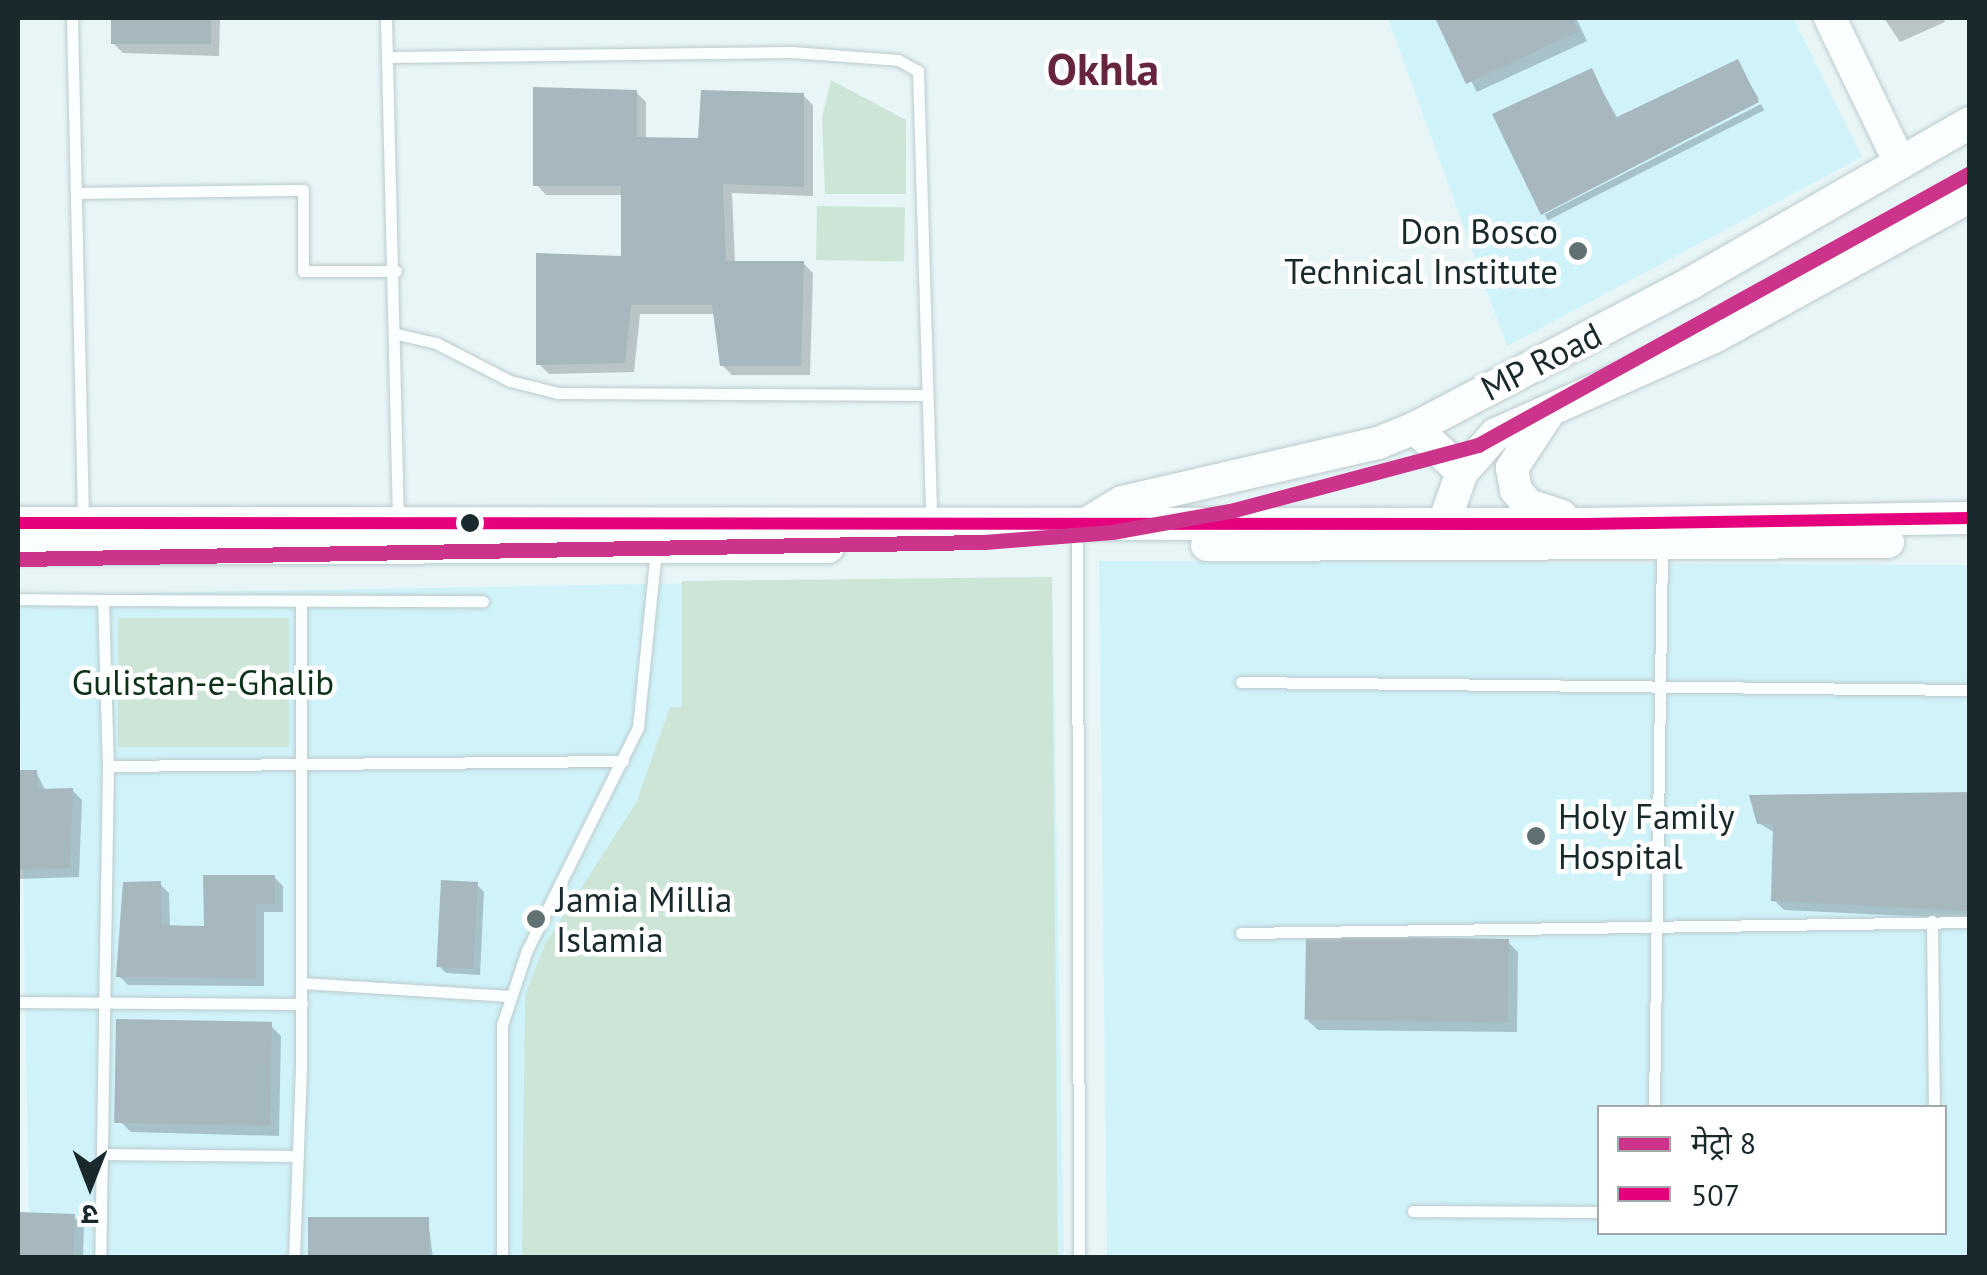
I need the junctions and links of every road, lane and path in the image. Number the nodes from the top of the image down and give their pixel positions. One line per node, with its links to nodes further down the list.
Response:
1 (72, 18): 7 (lane)
2 (386, 18): 4 (lane)
3 (1830, 18): 6 (main road)
4 (390, 57): 9 (lane); 11 (lane)
5 (1970, 123): 6 (main road, MP Road)
6 (1900, 163): 13 (main road, MP Road)
7 (78, 193): 9 (lane); 17 (lane)
8 (1970, 196): 12 (main road, MP Road)
9 (396, 270): 10 (lane)
10 (397, 334): 11 (lane); 18 (lane)
11 (928, 395): 20 (lane)
12 (1556, 404): 14 (main road, MP Road); 19 (main road)
13 (1415, 428): 14 (main road); 23 (main road, MP Road)
14 (1462, 472): 21 (main road, MP Road)
15 (1970, 518): 19 (main road)
16 (18, 522): 17 (main road)
17 (82, 523): 22 (main road)
18 (398, 524): 20 (main road); 22 (main road)
19 (1585, 524): 21 (main road)
20 (932, 525): 23 (main road)
21 (1445, 533): 23 (main road); 25 (main road)
22 (209, 536): 26 (main road); 27 (main road)
23 (1082, 538): 27 (main road); 56 (lane)
24 (1970, 540): 25 (main road)
25 (1662, 547): 34 (lane)
26 (18, 548)
27 (656, 548): 36 (lane)
28 (18, 599): 29 (lane)
29 (103, 600): 30 (lane); 37 (lane)
30 (302, 601): 31 (lane); 35 (lane)
31 (483, 601)
32 (1241, 682): 34 (lane)
33 (1970, 690): 34 (lane)
34 (1659, 691): 40 (lane)
35 (304, 760): 36 (lane); 37 (lane); 42 (lane)
36 (623, 761): 43 (lane)
37 (108, 766): 45 (lane)
38 (1932, 922): 39 (lane); 40 (lane); 48 (lane)
39 (1970, 922)
40 (1658, 924): 41 (lane); 47 (lane)
41 (1241, 933)
42 (302, 983): 43 (lane); 46 (lane)
43 (510, 996): 55 (lane)
44 (18, 1002): 45 (lane)
45 (105, 1004): 46 (lane); 49 (lane)
46 (302, 1004): 50 (lane)
47 (1654, 1105)
48 (1934, 1105)
49 (102, 1154): 50 (lane); 53 (lane)
50 (298, 1156): 54 (lane)
51 (1413, 1211): 52 (lane)
52 (1597, 1212)
53 (100, 1258)
54 (294, 1258)
55 (502, 1258)
56 (1079, 1258)

